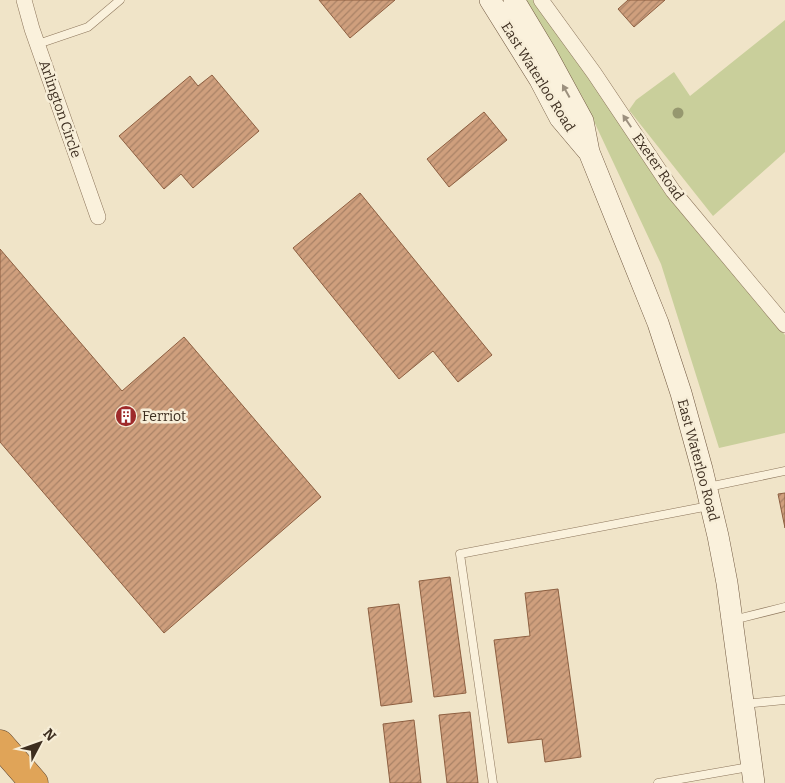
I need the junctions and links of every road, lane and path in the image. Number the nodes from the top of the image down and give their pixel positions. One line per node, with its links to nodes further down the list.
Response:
1 (24, 0): 6 (street, Arlington Circle)
2 (120, 0): 6 (lane)
3 (490, 0): 7 (main road, East Waterloo Road)
4 (514, 0): 7 (main road, East Waterloo Road, one-way to 4)
5 (541, 0): 9 (street, Exeter Road, one-way to 5)
6 (38, 44): 8 (street, Arlington Circle)
7 (589, 152): 11 (main road, East Waterloo Road)
8 (98, 217)
9 (785, 325)
10 (785, 471): 11 (lane)
11 (709, 497): 13 (main road, East Waterloo Road); 21 (lane)
12 (785, 607): 13 (lane)
13 (732, 620): 15 (main road, East Waterloo Road)
14 (785, 700): 15 (lane)
15 (744, 704): 18 (main road, East Waterloo Road)
16 (0, 744): 20 (highway)
17 (0, 771): 19 (highway)
18 (753, 774): 22 (lane)
19 (10, 783)
20 (34, 783)
21 (493, 783)
22 (658, 783)

